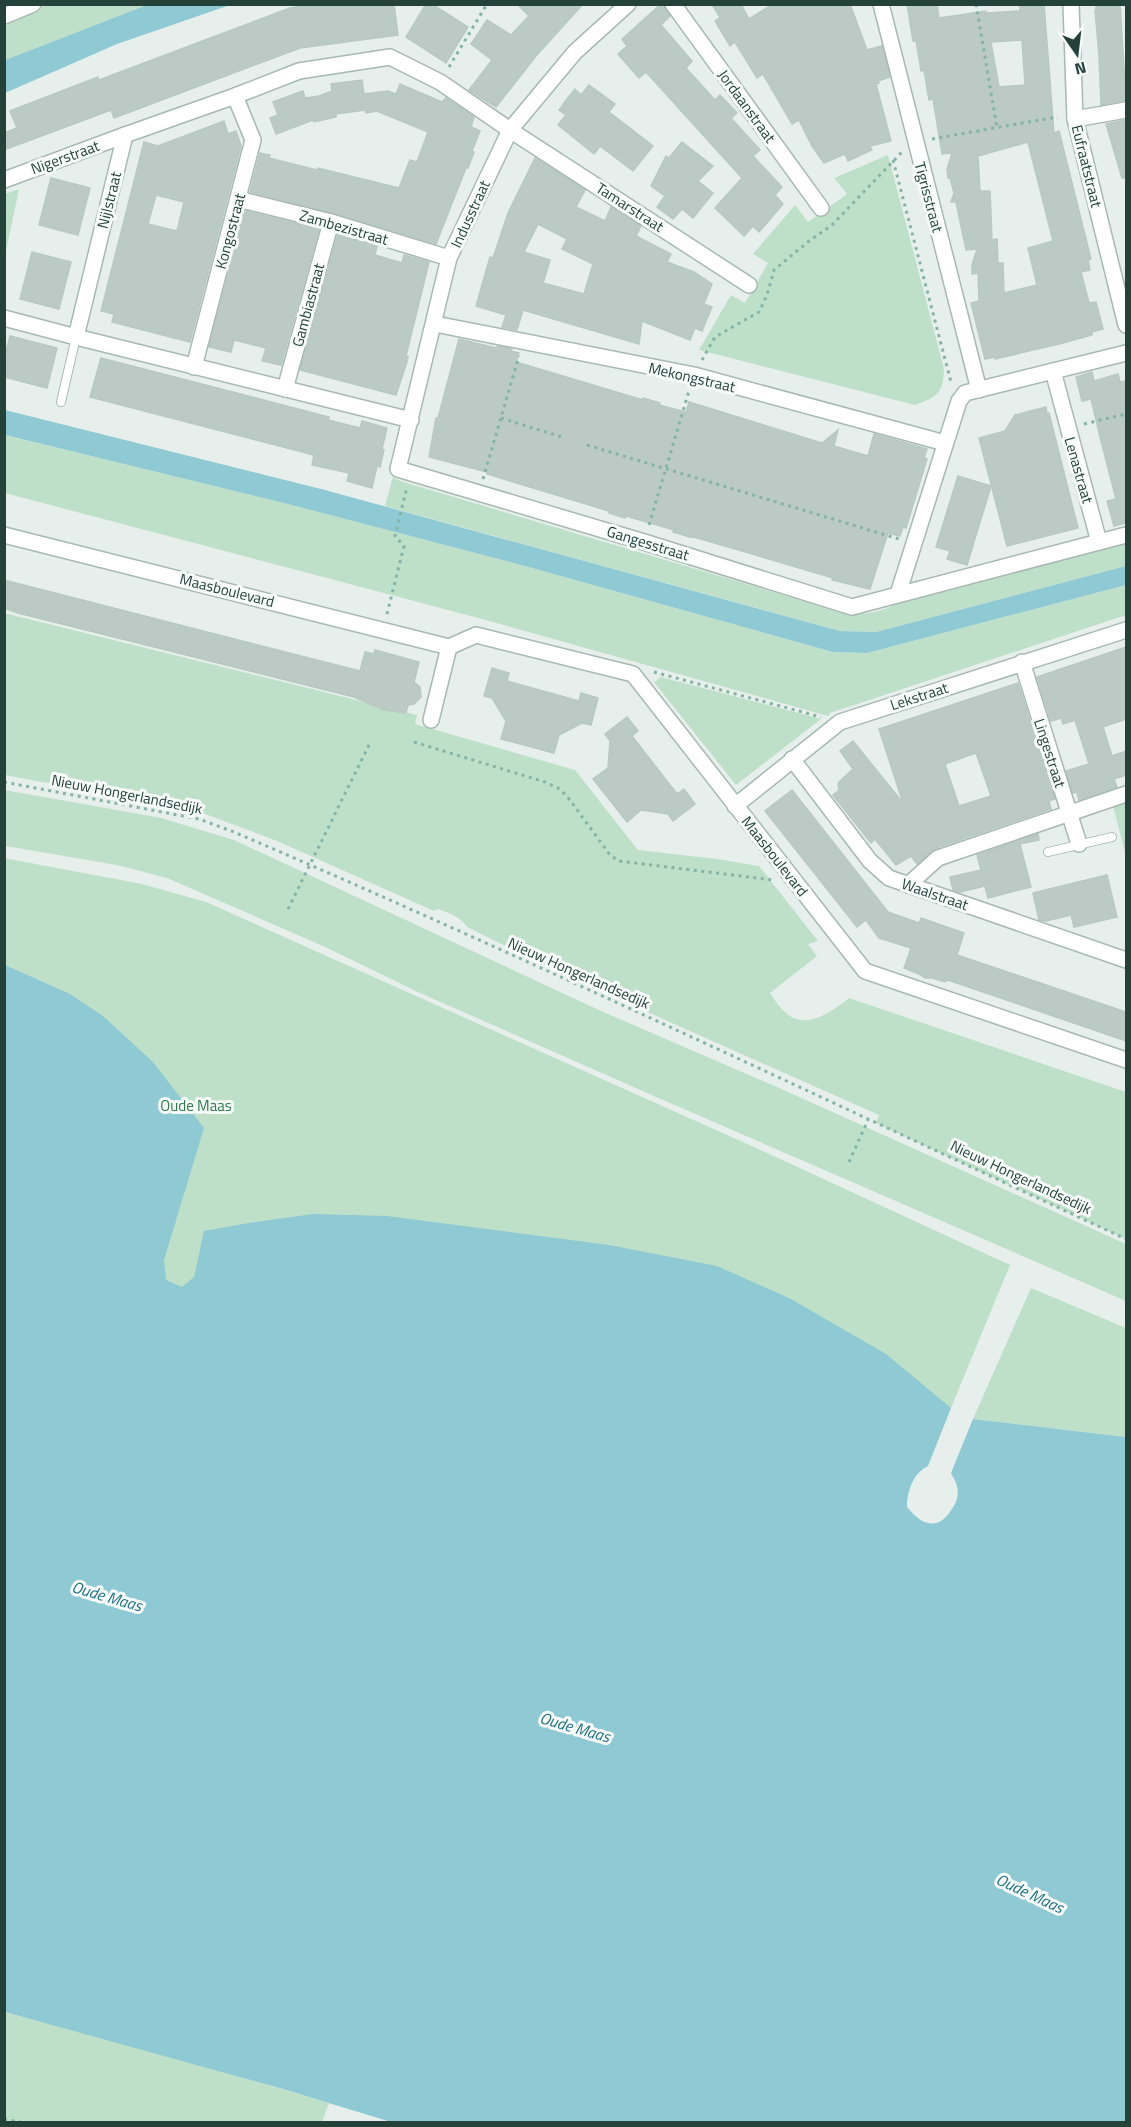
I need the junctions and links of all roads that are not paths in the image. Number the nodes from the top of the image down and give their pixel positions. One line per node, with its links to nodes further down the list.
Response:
1 (33, 4): 6 (street)
2 (628, 4): 10 (street, Indusstraat)
3 (673, 4): 14 (street, Jordaanstraat)
4 (881, 4): 26 (street, Tigrisstraat)
5 (1071, 4): 9 (street, Eufraatstraat)
6 (4, 16)
7 (235, 96): 10 (street); 11 (street); 13 (street, Kongostraat)
8 (1126, 110): 9 (street)
9 (1075, 119): 20 (street, Eufraatstraat)
10 (510, 130): 16 (street, Indusstraat); 17 (street, Tamarstraat)
11 (125, 135): 12 (street, Nigerstraat); 21 (street, Nijlstraat)
12 (4, 180)
13 (238, 199): 15 (street, Zambezistraat); 23 (street, Kongostraat)
14 (821, 208)
15 (330, 222): 16 (street, Zambezistraat); 25 (street, Gambiastraat)
16 (449, 258): 19 (street, Indusstraat)
17 (749, 285)
18 (4, 318): 21 (street)
19 (435, 324): 28 (street, Indusstraat); 29 (street, Mekongstraat)
20 (1126, 325)
21 (76, 337): 23 (street); 27 (lane)
22 (1126, 353): 24 (street)
23 (194, 367): 25 (street)
24 (1053, 371): 26 (street); 33 (street, Lenastraat)
25 (285, 389): 28 (street)
26 (979, 390): 29 (street)
27 (61, 402)
28 (411, 420): 30 (street, Indusstraat)
29 (945, 443): 34 (street)
30 (398, 469): 34 (street, Gangesstraat)
31 (4, 535): 36 (street, Maasboulevard)
32 (1126, 535): 33 (street)
33 (1099, 542): 34 (street, Gangesstraat)
34 (898, 594)
35 (1126, 630): 37 (street, Lekstraat)
36 (449, 647): 38 (street); 41 (street, Maasboulevard)
37 (1022, 662): 39 (street, Lekstraat); 42 (street, Lingestraat)
38 (430, 720)
39 (792, 759): 41 (street, Lekstraat); 46 (street, Waalstraat)
40 (1126, 794): 42 (street)
41 (735, 806): 48 (street, Maasboulevard)
42 (1070, 814): 44 (street, Lingestraat); 46 (street)
43 (1112, 837): 44 (lane)
44 (1079, 844): 45 (lane)
45 (1048, 852)
46 (908, 885): 47 (street, Waalstraat)
47 (1126, 960)
48 (1126, 1060)

